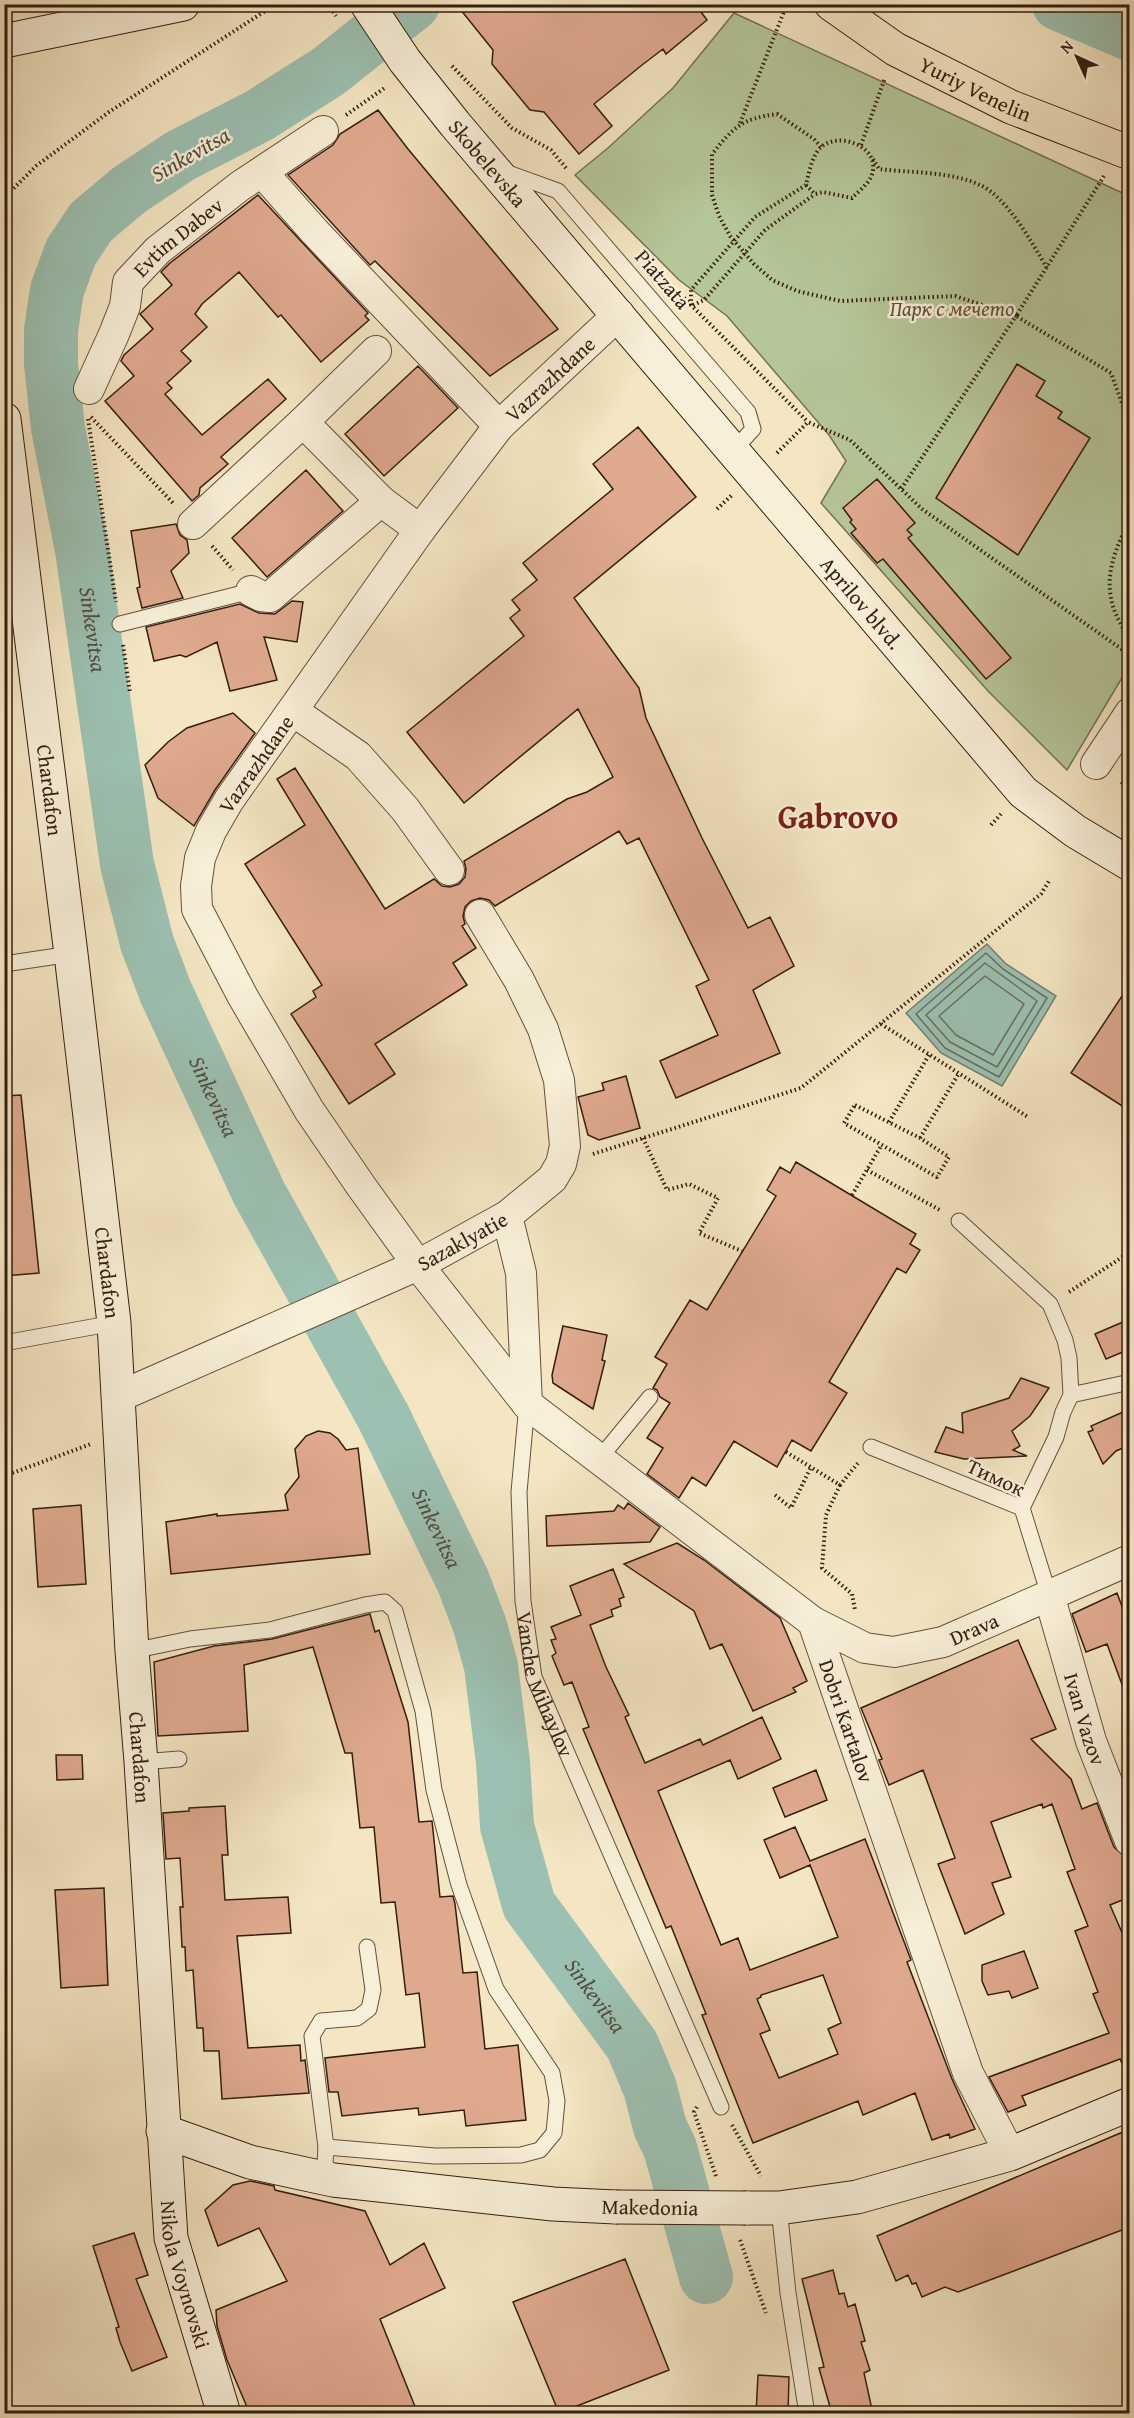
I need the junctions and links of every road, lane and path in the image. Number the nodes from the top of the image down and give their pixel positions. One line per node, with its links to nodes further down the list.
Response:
1 (183, 4): 6 (main road)
2 (276, 4): 21 (path)
3 (367, 4): 9 (main road, Skobelevska)
4 (787, 4): 10 (path)
5 (831, 4): 7 (main road, Yuriy Venelin)
6 (4, 41)
7 (896, 49): 12 (path); 14 (main road, Yuriy Venelin)
8 (445, 57): 18 (path)
9 (393, 69): 11 (path); 16 (main road, Skobelevska)
10 (740, 123): 13 (path); 22 (path)
11 (323, 131): 17 (street, Evtim Dabev)
12 (861, 145): 13 (path); 15 (path)
13 (821, 147): 19 (path)
14 (1125, 152): 24 (path)
15 (871, 155): 20 (path); 24 (path)
16 (494, 168): 27 (main road, Skobelevska); 36 (lane, Piatzata)
17 (262, 172): 30 (street, Evtim Dabev); 35 (street)
18 (573, 176)
19 (806, 184): 20 (path); 22 (path)
20 (815, 194): 23 (path)
21 (4, 198)
22 (734, 240): 23 (path); 26 (path)
23 (745, 253): 26 (path); 28 (path)
24 (1047, 268): 28 (path)
25 (682, 297): 26 (path)
26 (691, 306): 33 (path)
27 (619, 314): 35 (street, Vazrazhdane); 36 (main road, Aprilov blvd.)
28 (1016, 316): 34 (path); 38 (path)
29 (376, 351): 32 (street)
30 (89, 389): 44 (path)
31 (4, 419): 55 (main road, Chardafon)
32 (303, 422): 39 (street); 41 (street)
33 (808, 422): 37 (path); 38 (path)
34 (1130, 425)
35 (499, 426): 42 (street, Vazrazhdane)
36 (733, 451): 37 (main road, Aprilov blvd.)
37 (753, 475): 51 (main road, Aprilov blvd.)
38 (901, 489): 46 (path)
39 (381, 501): 42 (street); 43 (street)
40 (1130, 520): 45 (path)
41 (193, 524)
42 (420, 530): 48 (street, Vazrazhdane)
43 (251, 591): 44 (lane)
44 (120, 624): 47 (path)
45 (1130, 638)
46 (1130, 655)
47 (130, 693)
48 (293, 711): 52 (street); 72 (street, Vazrazhdane)
49 (1130, 713): 50 (street)
50 (1096, 764)
51 (1130, 864)
52 (449, 870)
53 (1049, 881): 57 (path)
54 (480, 915): 65 (street)
55 (71, 954): 56 (lane); 74 (main road, Chardafon)
56 (4, 964)
57 (880, 1024): 58 (path); 62 (path)
58 (929, 1055): 59 (path); 61 (path)
59 (959, 1073): 60 (path); 63 (path)
60 (1028, 1117)
61 (889, 1122): 63 (path); 64 (path)
62 (643, 1138): 65 (path); 70 (path)
63 (920, 1138): 64 (path)
64 (881, 1146): 66 (path)
65 (561, 1164): 68 (street, Sazaklyatie)
66 (867, 1170): 67 (path); 69 (path)
67 (852, 1196)
68 (507, 1216): 72 (street, Sazaklyatie); 80 (street)
69 (959, 1221): 73 (lane)
70 (742, 1251)
71 (1130, 1252): 73 (path)
72 (418, 1265): 78 (street, Sazaklyatie); 80 (street)
73 (1050, 1304): 77 (lane)
74 (114, 1323): 75 (lane); 78 (main road, Chardafon)
75 (4, 1343)
76 (1130, 1382): 77 (lane)
77 (1071, 1395): 89 (lane)
78 (118, 1397): 81 (main road, Chardafon)
79 (650, 1397): 84 (lane)
80 (527, 1404): 84 (street); 100 (lane, Vanche Mihaylov)
81 (120, 1433): 86 (path); 94 (main road, Chardafon)
82 (871, 1447): 87 (path); 89 (lane, Тимок)
83 (786, 1452): 85 (path)
84 (599, 1459): 92 (street)
85 (811, 1467): 87 (path); 88 (path)
86 (4, 1476)
87 (840, 1485): 93 (path)
88 (775, 1495)
89 (1022, 1508): 91 (lane, Тимок)
90 (1130, 1560): 91 (street, Drava)
91 (1049, 1595): 93 (street, Drava); 97 (street, Ivan Vazov)
92 (813, 1622): 93 (street, Drava); 104 (street, Dobri Kartalov)
93 (861, 1646)
94 (132, 1651): 96 (main road, Chardafon); 103 (lane)
95 (179, 1759): 96 (lane)
96 (141, 1762): 102 (main road, Chardafon)
97 (1130, 1840)
98 (367, 1947): 103 (lane)
99 (1130, 2104): 104 (main road, Makedonia)
100 (721, 2107): 107 (path)
101 (694, 2112): 105 (path)
102 (163, 2131): 106 (main road, Makedonia); 108 (main road, Nikola Voynovski)
103 (327, 2147): 106 (lane)
104 (1010, 2154): 107 (main road, Makedonia)
105 (717, 2178)
106 (333, 2180): 107 (main road, Makedonia, bridge)
107 (779, 2208): 109 (lane)
108 (224, 2414)
109 (807, 2414)

